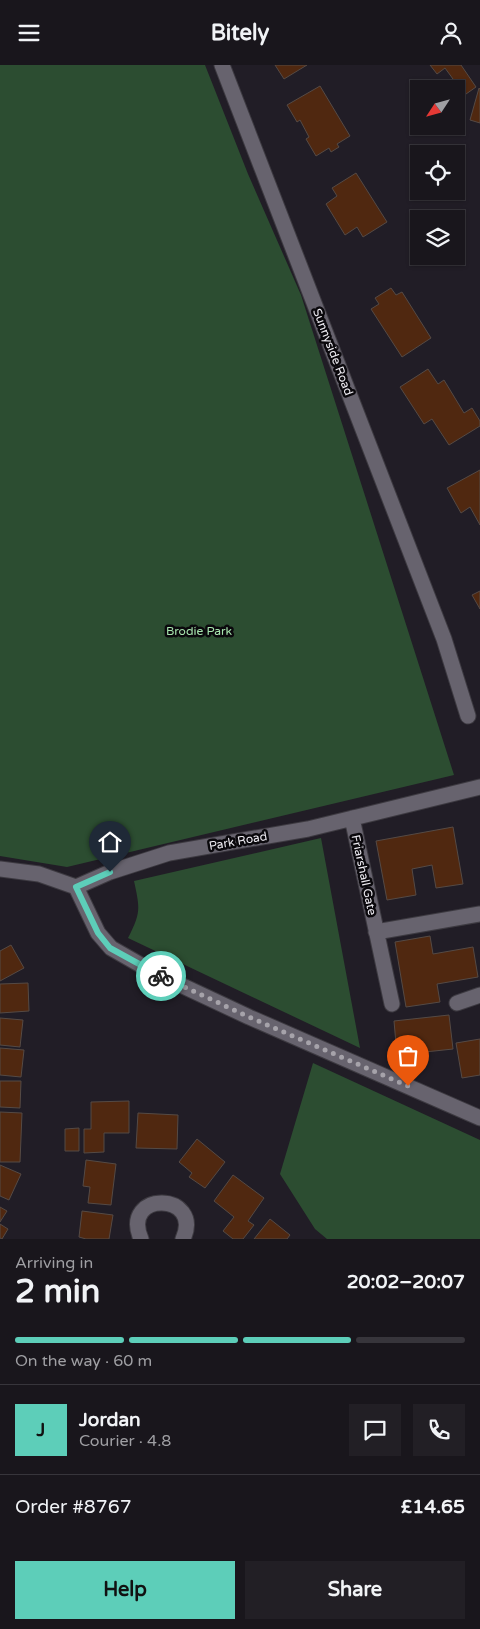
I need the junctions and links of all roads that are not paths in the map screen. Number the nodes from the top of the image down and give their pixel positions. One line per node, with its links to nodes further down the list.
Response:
1 (222, 65): 2 (street, Sunnyside Road)
2 (468, 716)
3 (480, 787): 4 (street, Park Road)
4 (352, 819): 6 (street, Park Road); 8 (street, Friarshall Gate)
5 (0, 869): 6 (street)
6 (76, 887): 12 (street)
7 (480, 914): 8 (street, Friarshall Gate)
8 (376, 932): 11 (street, Friarshall Gate)
9 (480, 995): 10 (street)
10 (457, 1003)
11 (392, 1004)
12 (480, 1118)
13 (141, 1239): 14 (street)
14 (183, 1239)

